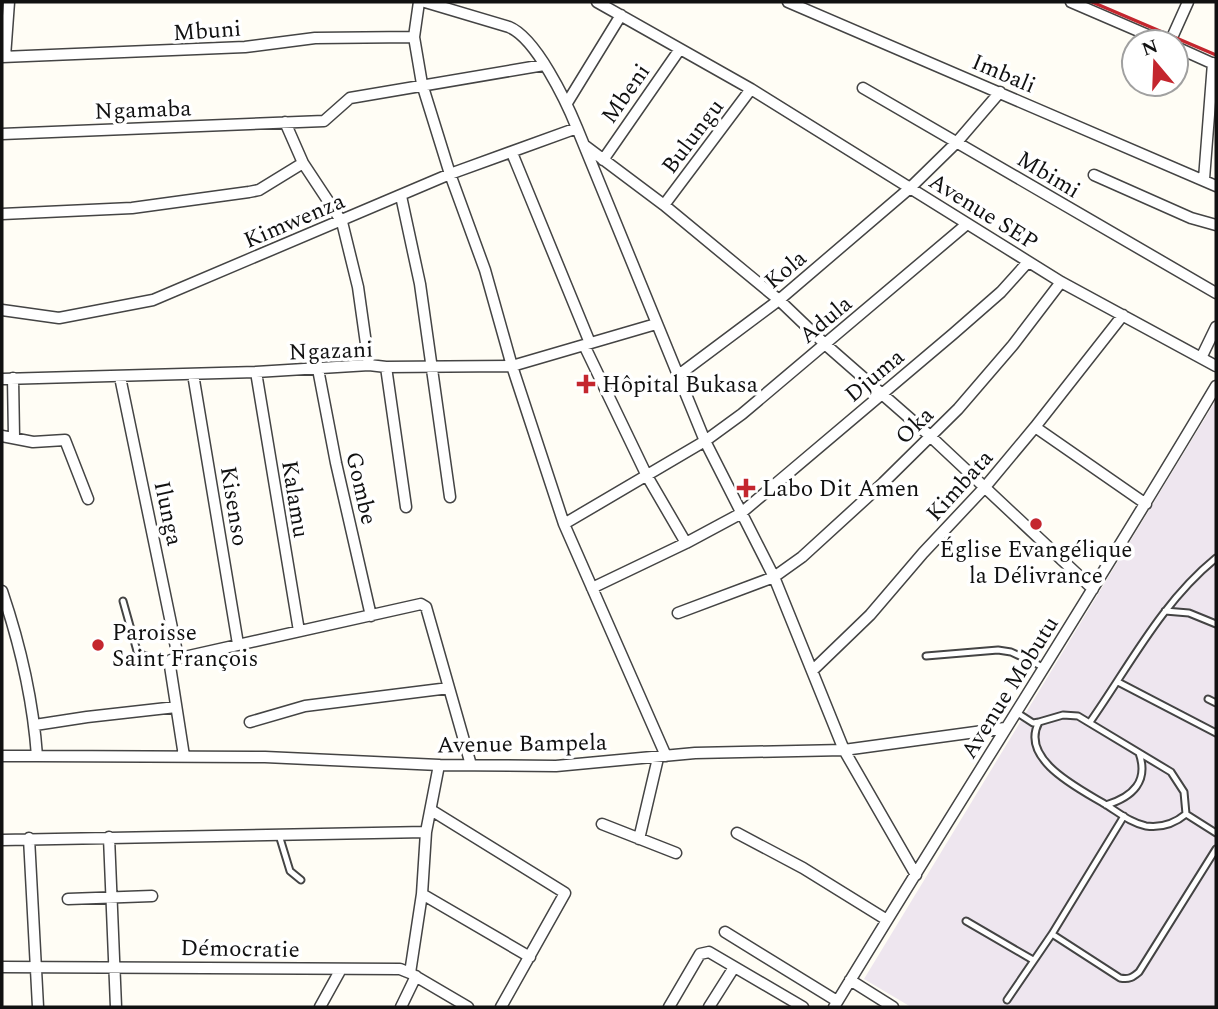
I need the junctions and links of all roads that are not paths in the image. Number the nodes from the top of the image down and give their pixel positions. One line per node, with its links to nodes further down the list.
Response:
1 (9, 2): 15 (street)
2 (419, 2): 12 (street)
3 (425, 2): 17 (street)
4 (597, 2): 9 (street, Avenue SEP)
5 (788, 2): 8 (street, Imbali)
6 (1071, 2): 10 (street)
7 (1188, 2): 11 (street)
8 (807, 5): 21 (street, Imbali)
9 (621, 15): 13 (street, Avenue SEP); 22 (street)
10 (1131, 28)
11 (1176, 28)
12 (414, 37): 15 (street, Mbuni); 18 (street)
13 (680, 49): 20 (street, Avenue SEP); 29 (street, Mbeni)
14 (1190, 53): 16 (street)
15 (4, 57)
16 (1215, 64): 33 (street)
17 (544, 65): 18 (street, Ngamaba); 22 (street)
18 (422, 84): 23 (street, Ngamaba); 31 (street)
19 (863, 88): 26 (street, Mbimi)
20 (751, 89): 35 (street, Avenue SEP); 37 (street, Bulungu)
21 (1000, 92): 26 (street, Kola); 33 (street, Imbali)
22 (567, 103): 24 (street)
23 (285, 122): 25 (street, Ngamaba); 30 (street)
24 (577, 128): 27 (street); 28 (street, Kimwenza)
25 (2, 134)
26 (957, 142): 35 (street, Kola); 44 (street, Mbimi)
27 (583, 145): 29 (street); 48 (street)
28 (512, 153): 31 (street, Kimwenza); 50 (street)
29 (603, 160): 37 (street)
30 (303, 163): 38 (street); 39 (street)
31 (450, 174): 36 (street, Kimwenza); 54 (street)
32 (1094, 175): 41 (street)
33 (1204, 179): 34 (street, Imbali)
34 (1216, 186)
35 (910, 187): 40 (street, Avenue SEP); 45 (street, Kola)
36 (401, 196): 39 (street, Kimwenza); 57 (street)
37 (664, 205): 45 (street)
38 (2, 214)
39 (342, 222): 46 (street, Kimwenza); 53 (street)
40 (967, 224): 42 (street, Avenue SEP); 51 (street, Adula)
41 (1216, 225)
42 (1028, 262): 43 (street, Avenue SEP); 66 (street, Djuma)
43 (1061, 282): 47 (street, Avenue SEP); 69 (street, Oka)
44 (1216, 293)
45 (779, 300): 51 (street); 61 (street, Kola)
46 (2, 310)
47 (1123, 315): 52 (street, Avenue SEP); 67 (street, Kimbata)
48 (656, 324): 50 (street, Ngazani); 61 (street)
49 (1216, 327): 52 (street)
50 (587, 344): 54 (street, Ngazani); 72 (street)
51 (826, 345): 66 (street); 71 (street, Adula)
52 (1201, 358): 55 (street, Avenue SEP)
53 (369, 365): 56 (street, Ngazani); 58 (street, Ngazani)
54 (512, 366): 57 (street, Ngazani); 79 (street)
55 (1216, 366)
56 (386, 367): 57 (street, Ngazani); 77 (street)
57 (431, 367): 74 (street)
58 (318, 369): 59 (street, Ngazani); 89 (street, Gombe)
59 (256, 372): 60 (street, Ngazani); 91 (street, Kalamu)
60 (193, 374): 62 (street, Ngazani); 92 (street, Kisenso)
61 (680, 374): 71 (street)
62 (120, 377): 63 (street, Ngazani); 94 (street, Ilunga)
63 (13, 378): 64 (street, Ngazani); 70 (street)
64 (2, 379)
65 (1216, 386): 76 (street, Avenue Mobutu)
66 (881, 394): 69 (street); 78 (street, Djuma)
67 (1035, 427): 73 (street, Kimbata); 76 (street)
68 (2, 436): 70 (street)
69 (930, 436): 73 (street); 82 (street, Oka)
70 (14, 437): 75 (street)
71 (705, 441): 72 (street, Adula); 78 (street)
72 (648, 477): 79 (street, Adula); 80 (street)
73 (985, 487): 84 (street); 96 (street, Kimbata)
74 (450, 497)
75 (88, 499)
76 (1146, 504): 84 (street, Avenue Mobutu)
77 (406, 507)
78 (740, 514): 80 (street, Djuma); 82 (street)
79 (564, 524): 83 (street)
80 (686, 543): 83 (street, Djuma)
81 (1216, 558): 87 (lane)
82 (774, 577): 88 (street, Oka); 96 (street)
83 (592, 588): 114 (street)
84 (1093, 589): 95 (street, Avenue Mobutu)
85 (2, 591): 106 (street)
86 (123, 601): 94 (lane)
87 (1165, 611): 90 (lane); 97 (lane)
88 (678, 613)
89 (371, 616): 91 (street); 98 (street)
90 (1216, 624)
91 (299, 631): 92 (street)
92 (238, 644): 94 (street)
93 (926, 656): 95 (lane)
94 (174, 660): 101 (street, Ilunga)
95 (1043, 667): 102 (street, Avenue Mobutu)
96 (813, 670): 109 (street)
97 (1118, 682): 105 (lane); 108 (lane)
98 (449, 688): 103 (street); 116 (street)
99 (1208, 699): 100 (lane)
100 (1216, 703)
101 (176, 707): 106 (street); 113 (street, Ilunga)
102 (1016, 712): 104 (lane); 107 (street, Avenue Mobutu)
103 (250, 722)
104 (1036, 722): 105 (lane); 117 (lane)
105 (1090, 722): 110 (lane)
106 (35, 725): 112 (street)
107 (1004, 728): 109 (street, Avenue Bampela); 132 (street, Avenue Mobutu)
108 (1216, 733)
109 (844, 750): 114 (street, Avenue Bampela); 132 (street)
110 (1139, 753): 117 (lane); 119 (lane)
111 (2, 756): 112 (street, Avenue Bampela)
112 (37, 756): 113 (street, Avenue Bampela)
113 (184, 756): 115 (street, Avenue Bampela)
114 (662, 757): 116 (street, Avenue Bampela); 128 (street)
115 (439, 765): 116 (street, Avenue Bampela); 118 (street)
116 (471, 765)
117 (1106, 805): 120 (lane)
118 (431, 810): 122 (street); 142 (street)
119 (1185, 814): 120 (lane); 124 (lane)
120 (1124, 816): 141 (lane)
121 (601, 824): 128 (street)
122 (426, 832): 125 (street); 134 (street)
123 (737, 833): 138 (street)
124 (1216, 833)
125 (279, 835): 126 (street); 133 (lane)
126 (109, 837): 127 (street); 136 (street)
127 (29, 838): 129 (street); 144 (street)
128 (639, 839): 131 (street)
129 (2, 840)
130 (1216, 849): 141 (lane)
131 (677, 853)
132 (916, 875): 138 (street, Avenue Mobutu)
133 (301, 880)
134 (422, 894): 142 (street); 149 (street)
135 (152, 896): 136 (street)
136 (110, 898): 137 (street); 146 (street)
137 (68, 899)
138 (887, 920): 150 (street, Avenue Mobutu)
139 (966, 921): 143 (lane)
140 (725, 932): 152 (street)
141 (1052, 934): 143 (lane)
142 (530, 957): 158 (street)
143 (1033, 960): 151 (lane)
144 (36, 966): 145 (street, Démocratie); 146 (street, Démocratie); 153 (street)
145 (2, 967)
146 (113, 967): 147 (street, Démocratie); 154 (street)
147 (341, 969): 149 (street, Démocratie); 155 (street)
148 (733, 969): 159 (street); 160 (street); 161 (street)
149 (413, 974): 156 (street); 157 (street, Démocratie)
150 (850, 980): 152 (street, Avenue Mobutu); 162 (street)
151 (1007, 1000)
152 (836, 1004)
153 (38, 1007)
154 (116, 1007)
155 (320, 1007)
156 (401, 1007)
157 (468, 1007)
158 (501, 1007)
159 (668, 1007)
160 (709, 1007)
161 (803, 1007)
162 (893, 1007)

